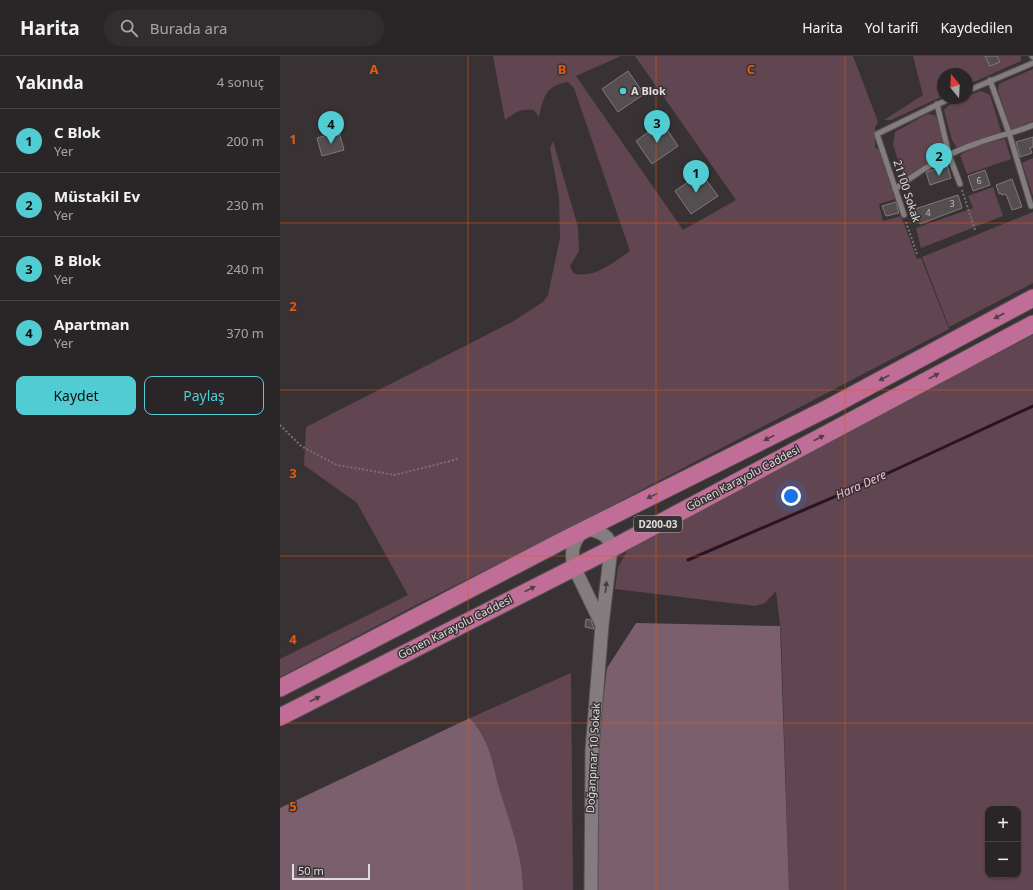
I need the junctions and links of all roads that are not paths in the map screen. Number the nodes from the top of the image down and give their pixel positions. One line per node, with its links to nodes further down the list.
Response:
1 (1033, 63): 2 (lane)
2 (990, 80): 3 (lane); 6 (lane)
3 (973, 88)
4 (937, 104): 7 (lane); 9 (lane, 21100 Sokak)
5 (1033, 125): 6 (lane)
6 (1010, 133): 7 (lane); 10 (lane)
7 (949, 155): 8 (lane); 9 (lane)
8 (960, 184)
9 (895, 189): 11 (lane, 21100 Sokak)
10 (1032, 206)
11 (904, 215)
12 (1033, 298): 14 (highway, Gönen Karayolu Caddesi / D200-03, one-way to 14)
13 (1033, 324): 15 (highway, Gönen Karayolu Caddesi / D200-03, one-way to 13)
14 (586, 528): 15 (street); 16 (street); 18 (highway, Gönen Karayolu Caddesi / D200-03)
15 (611, 549): 16 (highway, Gönen Karayolu Caddesi / D200-03); 17 (street, Doğanpınar 10 Sokak, one-way to 15)
16 (574, 567): 17 (street); 19 (highway, Gönen Karayolu Caddesi / D200-03, one-way to 16)
17 (602, 626): 20 (street, Doğanpınar 10 Sokak)
18 (280, 688)
19 (280, 717)
20 (591, 890)

